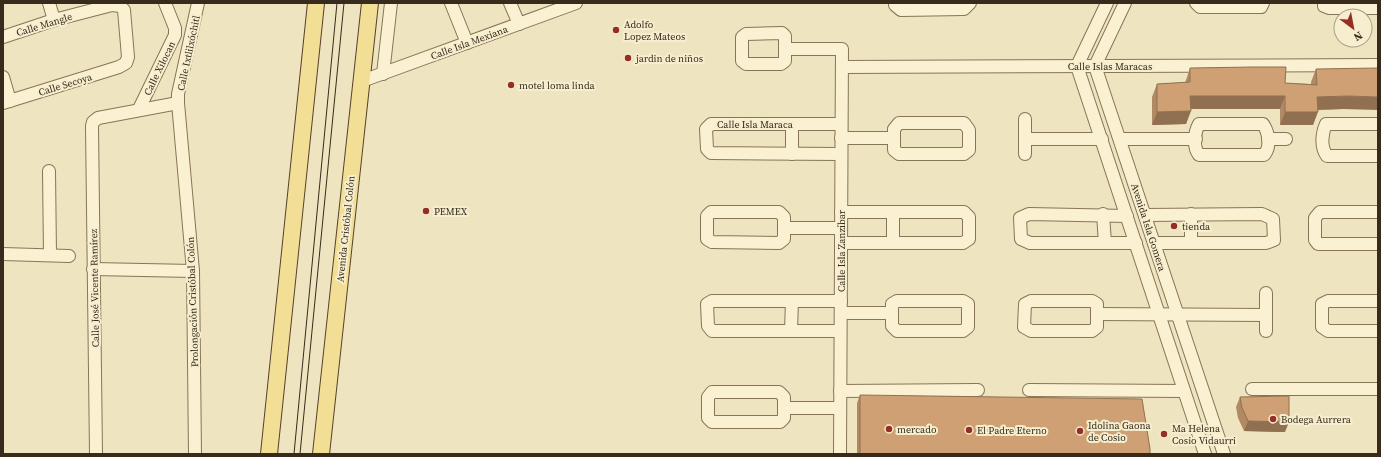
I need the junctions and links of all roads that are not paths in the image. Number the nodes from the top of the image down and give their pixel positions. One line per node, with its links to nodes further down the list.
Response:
1 (49, 3): 18 (street)
2 (165, 3): 33 (street, Calle Xilocan)
3 (198, 3): 32 (street, Calle Ixtlilxóchitl)
4 (316, 3): 96 (main road)
5 (370, 3): 30 (main road, Avenida Cristóbal Colón)
6 (391, 3): 28 (street)
7 (451, 3): 21 (street)
8 (510, 3): 19 (street)
9 (574, 3): 19 (street, Calle Isla Mexiana)
10 (895, 3): 11 (street)
11 (970, 3)
12 (1107, 3): 25 (street)
13 (1125, 3): 26 (street)
14 (1196, 3): 15 (street)
15 (1263, 3)
16 (1324, 3): 17 (street)
17 (1378, 8)
18 (54, 20): 20 (street, Calle Mangle); 23 (street, Calle Mangle)
19 (519, 24): 21 (street, Calle Isla Mexiana)
20 (3, 37)
21 (467, 43): 28 (street, Calle Isla Mexiana)
22 (785, 49): 27 (street, Calle Isla Zanzíbar)
23 (126, 63): 31 (street, Calle Secoya)
24 (1378, 65): 26 (street, Calle Islas Maracas)
25 (1077, 66): 26 (street, Calle Islas Maracas); 27 (street, Calle Islas Maracas); 41 (street, Avenida Isla Gomera)
26 (1095, 66): 42 (street, Avenida Isla Gomera)
27 (842, 67): 36 (street, Calle Isla Zanzíbar)
28 (382, 74): 30 (street, Calle Isla Mexiana)
29 (3, 77): 31 (street)
30 (362, 81): 97 (main road, Avenida Cristóbal Colón)
31 (7, 102)
32 (178, 102): 33 (street); 71 (street, Prolongación Cristóbal Colón)
33 (139, 109): 70 (street, Calle José Vicente Ramírez)
34 (1025, 119): 40 (street)
35 (792, 124): 36 (street, Calle Isla Maraca); 46 (street); 46 (street, Calle Isla Maraca)
36 (842, 124): 38 (street, Calle Isla Zanzíbar)
37 (1378, 124): 49 (street)
38 (841, 138): 39 (street); 47 (street, Calle Isla Zanzíbar)
39 (894, 138): 39 (street)
40 (1025, 138): 41 (street); 48 (street)
41 (1102, 139): 57 (street, Avenida Isla Gomera)
42 (1120, 139): 43 (street); 56 (street, Avenida Isla Gomera)
43 (1196, 139): 44 (street); 44 (street)
44 (1268, 139): 45 (street)
45 (1286, 139)
46 (792, 154): 47 (street, Calle Isla Maraca)
47 (841, 154): 51 (street, Calle Isla Zanzíbar)
48 (1025, 154)
49 (1378, 156)
50 (49, 171): 68 (street)
51 (841, 212): 53 (street); 59 (street, Calle Isla Zanzíbar)
52 (1378, 212): 66 (street)
53 (893, 213): 61 (street); 61 (street)
54 (1103, 214): 57 (street); 62 (street); 62 (street)
55 (1191, 214): 56 (street); 65 (street); 65 (street)
56 (1145, 215): 64 (street, Avenida Isla Gomera)
57 (1127, 216): 63 (street, Avenida Isla Gomera)
58 (784, 228): 58 (street); 59 (street)
59 (841, 228): 60 (street, Calle Isla Zanzíbar)
60 (841, 243): 61 (street); 74 (street, Calle Isla Zanzíbar)
61 (893, 243)
62 (1106, 243): 63 (street)
63 (1136, 243): 79 (street, Avenida Isla Gomera)
64 (1154, 243): 65 (street); 80 (street, Avenida Isla Gomera)
65 (1191, 243)
66 (1378, 244)
67 (3, 254): 68 (street)
68 (50, 256): 69 (street)
69 (69, 256)
70 (93, 269): 71 (street); 94 (street, Calle José Vicente Ramírez)
71 (193, 271): 95 (street, Prolongación Cristóbal Colón)
72 (1266, 293): 81 (street)
73 (792, 301): 74 (street); 82 (street); 82 (street)
74 (841, 301): 76 (street, Calle Isla Zanzíbar)
75 (1378, 301): 85 (street)
76 (840, 313): 77 (street); 83 (street, Calle Isla Zanzíbar)
77 (892, 314): 77 (street)
78 (1097, 314): 78 (street); 79 (street)
79 (1160, 314): 80 (street); 91 (street, Avenida Isla Gomera)
80 (1178, 315): 81 (street); 100 (street, Avenida Isla Gomera)
81 (1266, 315): 84 (street)
82 (791, 331): 83 (street)
83 (840, 331): 90 (street, Calle Isla Zanzíbar)
84 (1266, 331)
85 (1378, 331)
86 (1252, 389): 87 (street)
87 (1378, 389)
88 (978, 390): 90 (street)
89 (1029, 390): 91 (street)
90 (840, 391): 93 (street, Calle Isla Zanzíbar)
91 (1184, 391): 99 (street, Avenida Isla Gomera)
92 (784, 408): 92 (street); 93 (street)
93 (840, 408): 98 (street, Calle Isla Zanzíbar)
94 (96, 454)
95 (195, 454)
96 (269, 454)
97 (321, 454)
98 (840, 454)
99 (1205, 454)
100 (1224, 454)

